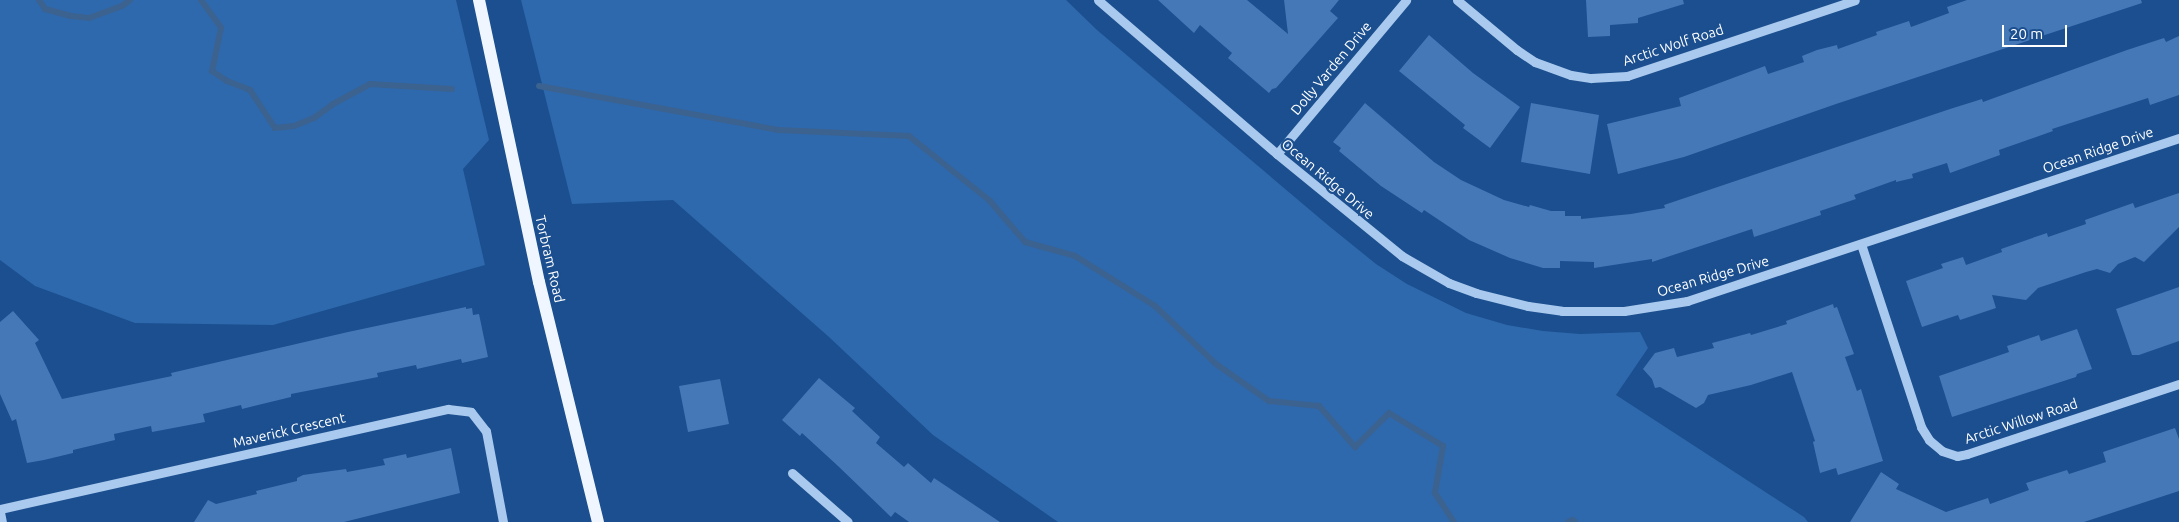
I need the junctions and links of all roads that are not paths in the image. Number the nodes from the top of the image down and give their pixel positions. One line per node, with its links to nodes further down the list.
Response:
1 (479, 0): 14 (main road, Torbram Road)
2 (1406, 0): 7 (street, Dolly Varden Drive)
3 (1457, 0): 4 (street, Arctic Wolf Road)
4 (1855, 0)
5 (1102, 1): 7 (street, Ocean Ridge Drive)
6 (2179, 138): 8 (street, Ocean Ridge Drive)
7 (1277, 154): 8 (street, Ocean Ridge Drive)
8 (1861, 244): 9 (street, Arctic Willow Road)
9 (2179, 384)
10 (792, 473): 15 (street)
11 (0, 510): 12 (street); 13 (street, Maverick Crescent)
12 (2, 522)
13 (504, 522)
14 (598, 522)
15 (848, 522)

